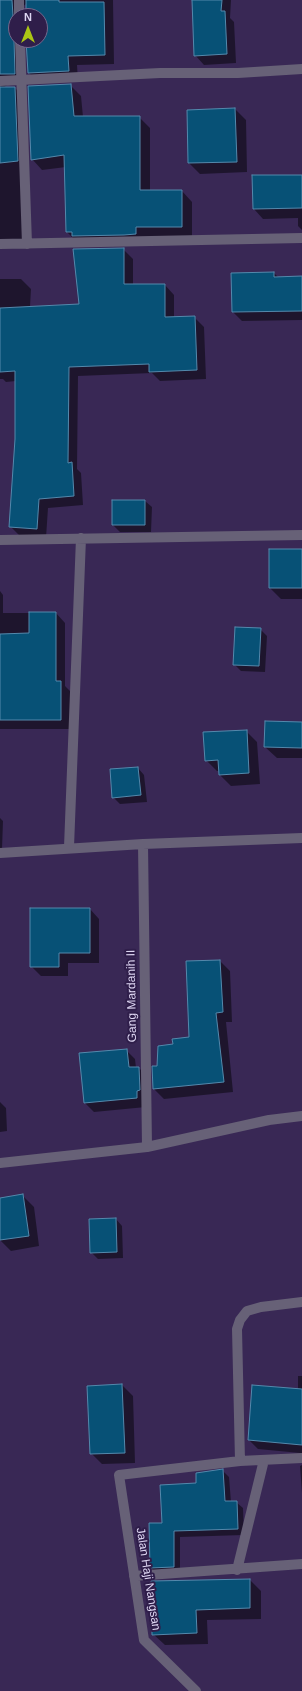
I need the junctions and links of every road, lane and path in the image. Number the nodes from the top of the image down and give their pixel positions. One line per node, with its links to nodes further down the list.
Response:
1 (20, 48): 4 (street)
2 (302, 70): 4 (street)
3 (0, 81): 4 (street)
4 (21, 81): 7 (street)
5 (302, 238): 7 (street)
6 (0, 244): 7 (street)
7 (27, 244)
8 (302, 535): 9 (street)
9 (81, 538): 10 (street); 13 (street)
10 (0, 540)
11 (302, 838): 12 (street)
12 (143, 844): 13 (street); 16 (street, Gang Mardanih II)
13 (69, 847): 14 (street)
14 (0, 853)
15 (302, 1116): 16 (street)
16 (147, 1147): 17 (street)
17 (0, 1164)
18 (302, 1302): 21 (street)
19 (302, 1458): 20 (street)
20 (264, 1460): 21 (street); 23 (street)
21 (240, 1461): 24 (street, Jalan Haji Nangsan)
22 (302, 1564): 23 (street)
23 (237, 1570): 24 (street)
24 (134, 1576): 25 (street, Jalan Haji Nangsan)
25 (196, 1691)

